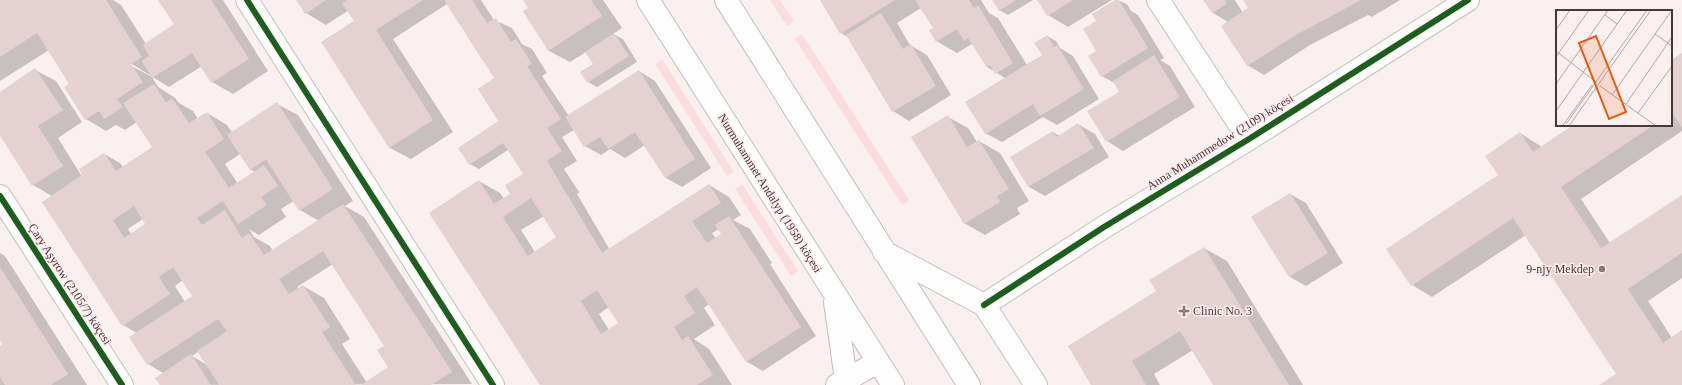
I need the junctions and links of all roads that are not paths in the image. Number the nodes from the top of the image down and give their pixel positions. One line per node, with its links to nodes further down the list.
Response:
1 (247, 0): 14 (street)
2 (648, 0): 9 (street, Nurmuhammet Andalyp (1958) köçesi)
3 (726, 0): 8 (street)
4 (1158, 0): 6 (street)
5 (1468, 0): 6 (street, Anna Muhammedow (2109) köçesi)
6 (1249, 139): 10 (street, Anna Muhammedow (2109) köçesi)
7 (0, 196): 13 (street, Çary Aşyrow (2105/7) köçesi)
8 (884, 252): 10 (street); 16 (street)
9 (835, 295): 11 (street, Nurmuhammet Andalyp (1958) köçesi); 12 (street)
10 (984, 305): 17 (street)
11 (878, 362): 12 (street); 15 (street, Nurmuhammet Andalyp (1958) köçesi)
12 (844, 383)
13 (122, 385)
14 (493, 385)
15 (893, 385)
16 (969, 385)
17 (1036, 385)

